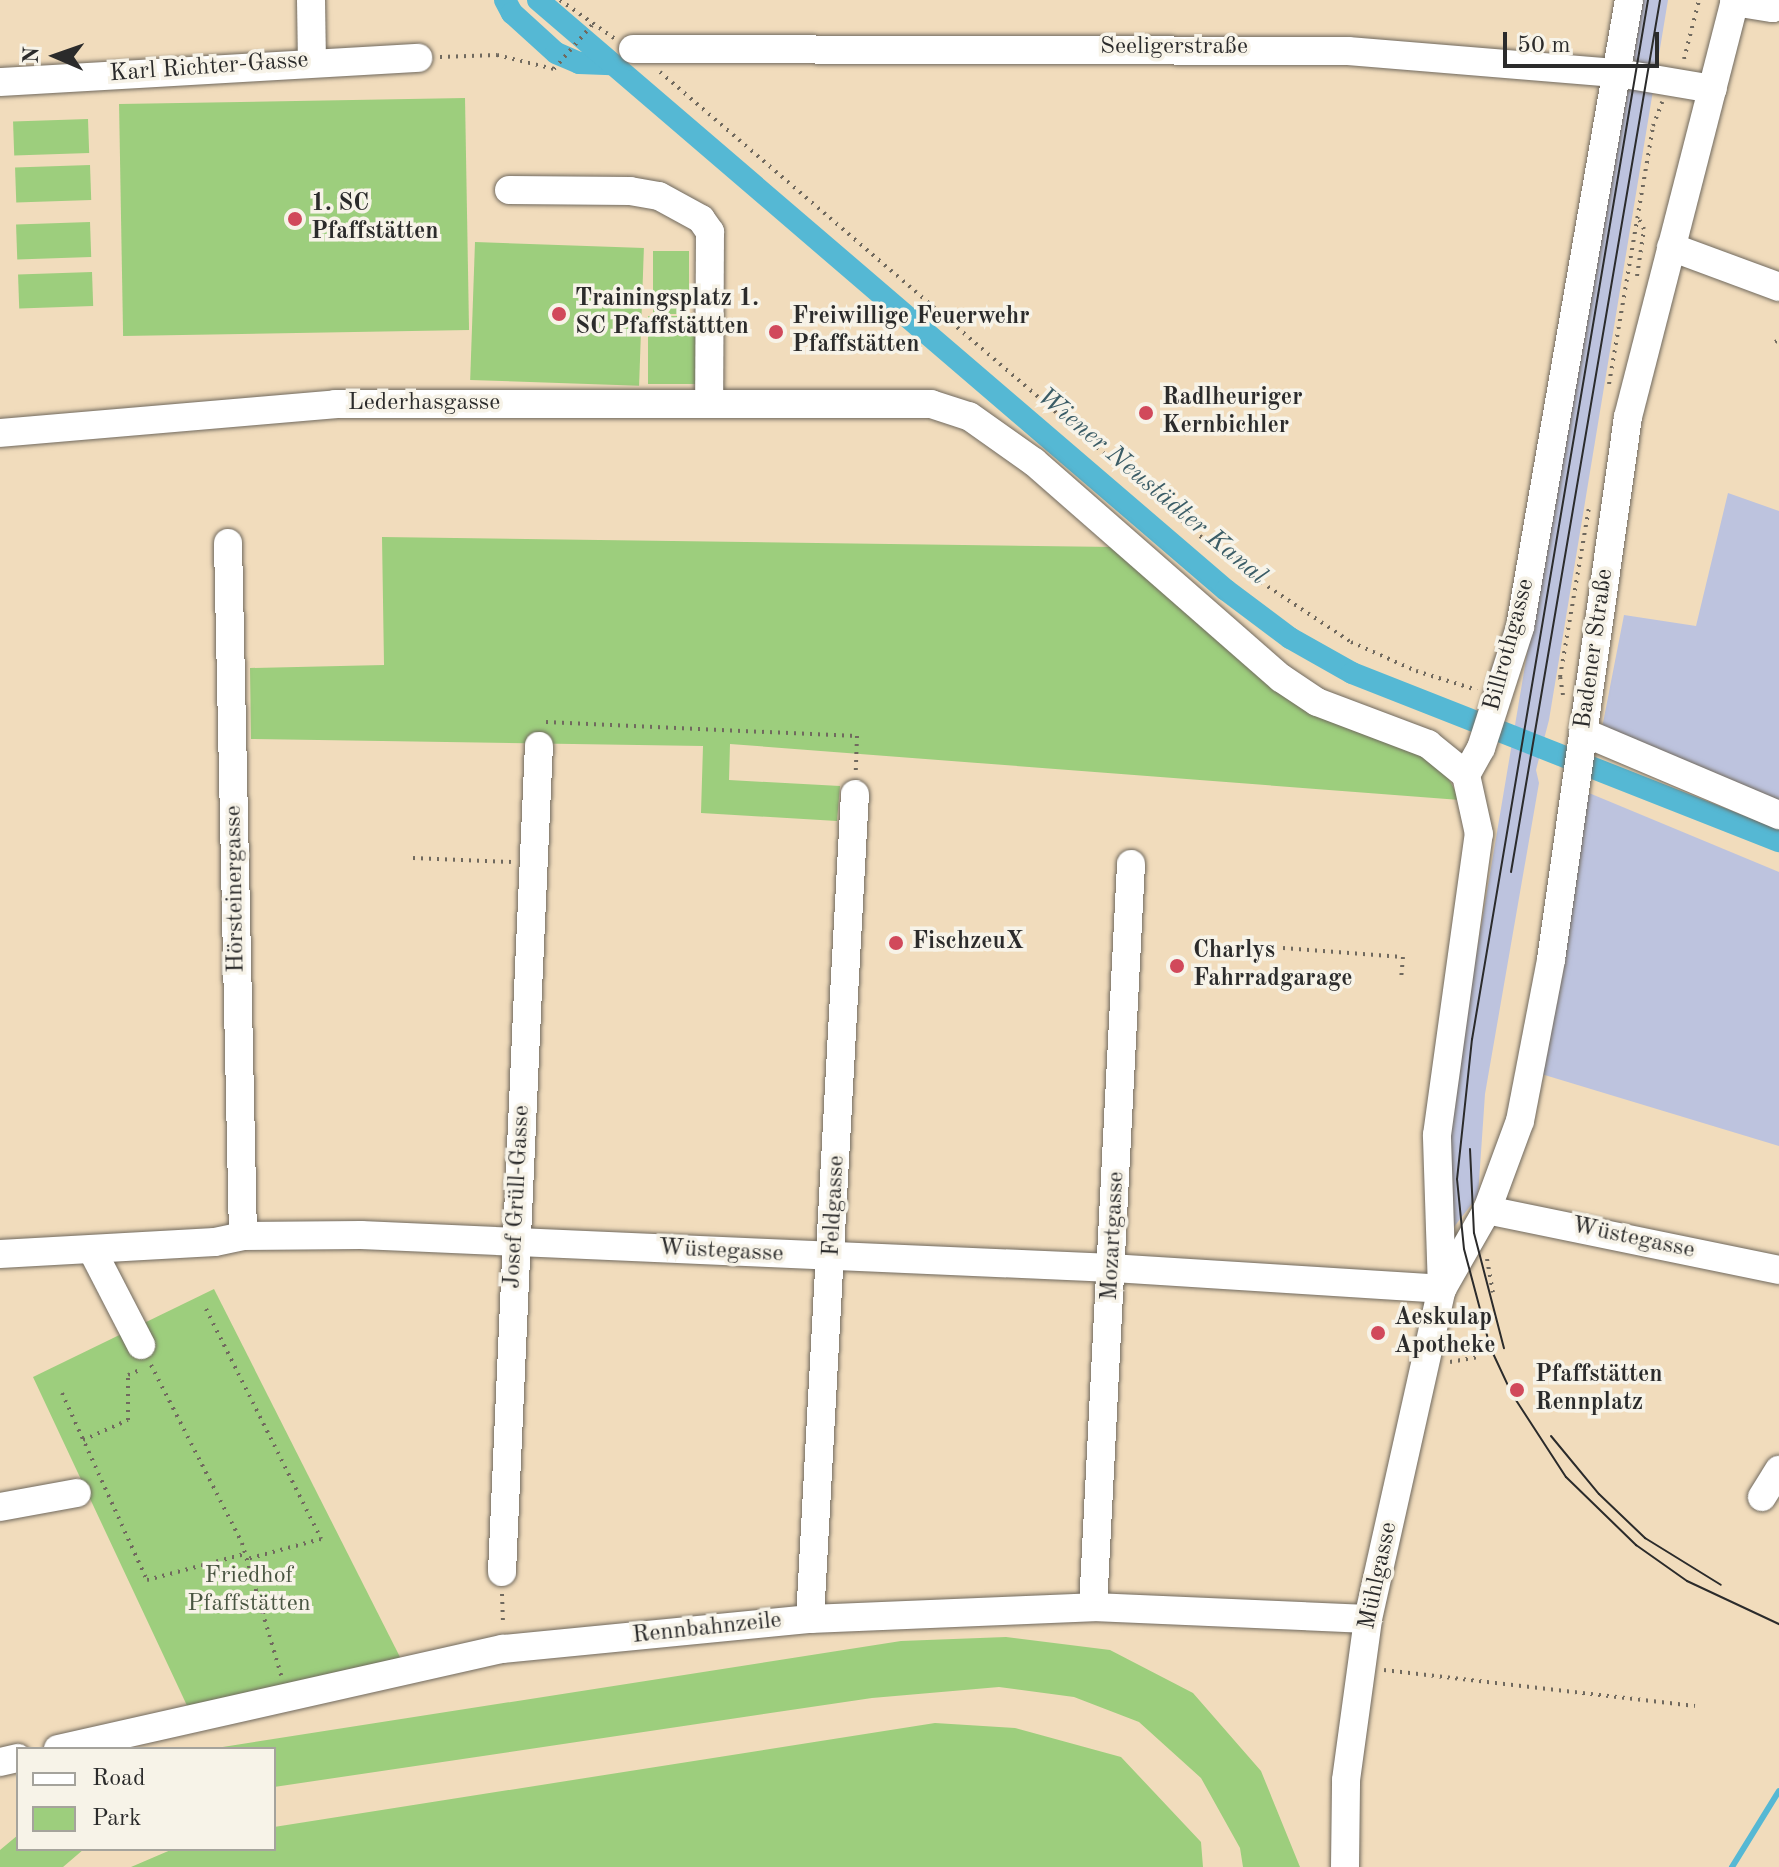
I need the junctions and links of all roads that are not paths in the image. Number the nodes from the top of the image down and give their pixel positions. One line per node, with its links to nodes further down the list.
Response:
1 (311, 0): 7 (street)
2 (1629, 0): 8 (street, Billrothgasse)
3 (1775, 0): 4 (street)
4 (1735, 1): 10 (street, Badener Straße)
5 (633, 49): 8 (street, Seeligerstraße)
6 (418, 58): 7 (street, Karl Richter-Gasse)
7 (312, 61): 9 (street, Karl Richter-Gasse)
8 (1618, 73): 10 (street, Seeligerstraße); 19 (street, Billrothgasse)
9 (0, 82)
10 (1713, 89): 12 (street, Badener Straße)
11 (509, 190): 14 (street)
12 (1671, 247): 13 (street); 17 (street, Badener Straße)
13 (1779, 287)
14 (709, 404): 15 (street, Lederhasgasse); 19 (street, Lederhasgasse)
15 (0, 433)
16 (228, 543): 24 (street, Hörsteinergasse)
17 (1583, 736): 21 (street); 23 (street, Badener Straße)
18 (539, 746): 25 (street, Josef Grüll-Gasse)
19 (1466, 775): 31 (street)
20 (855, 794): 28 (street, Feldgasse)
21 (1779, 815)
22 (1131, 864): 29 (street, Mozartgasse)
23 (1487, 1210): 30 (street, Wüstegasse); 31 (street, Badener Straße)
24 (243, 1236): 25 (street, Wüstegasse); 26 (street, Wüstegasse)
25 (515, 1242): 28 (street, Wüstegasse); 37 (street, Josef Grüll-Gasse)
26 (92, 1250): 27 (street, Wüstegasse); 32 (street)
27 (0, 1254)
28 (833, 1257): 29 (street, Wüstegasse); 39 (street, Feldgasse)
29 (1112, 1268): 31 (street, Wüstegasse); 38 (street, Mozartgasse)
30 (1779, 1270)
31 (1442, 1289): 40 (street, Mühlgasse)
32 (146, 1355)
33 (1779, 1470): 35 (street)
34 (77, 1493): 36 (street)
35 (1762, 1497)
36 (0, 1507)
37 (502, 1572)
38 (1093, 1607): 39 (street, Rennbahnzeile); 40 (street, Rennbahnzeile)
39 (810, 1619): 41 (street, Rennbahnzeile)
40 (1368, 1619): 42 (street, Mühlgasse)
41 (67, 1747)
42 (1345, 1867)

